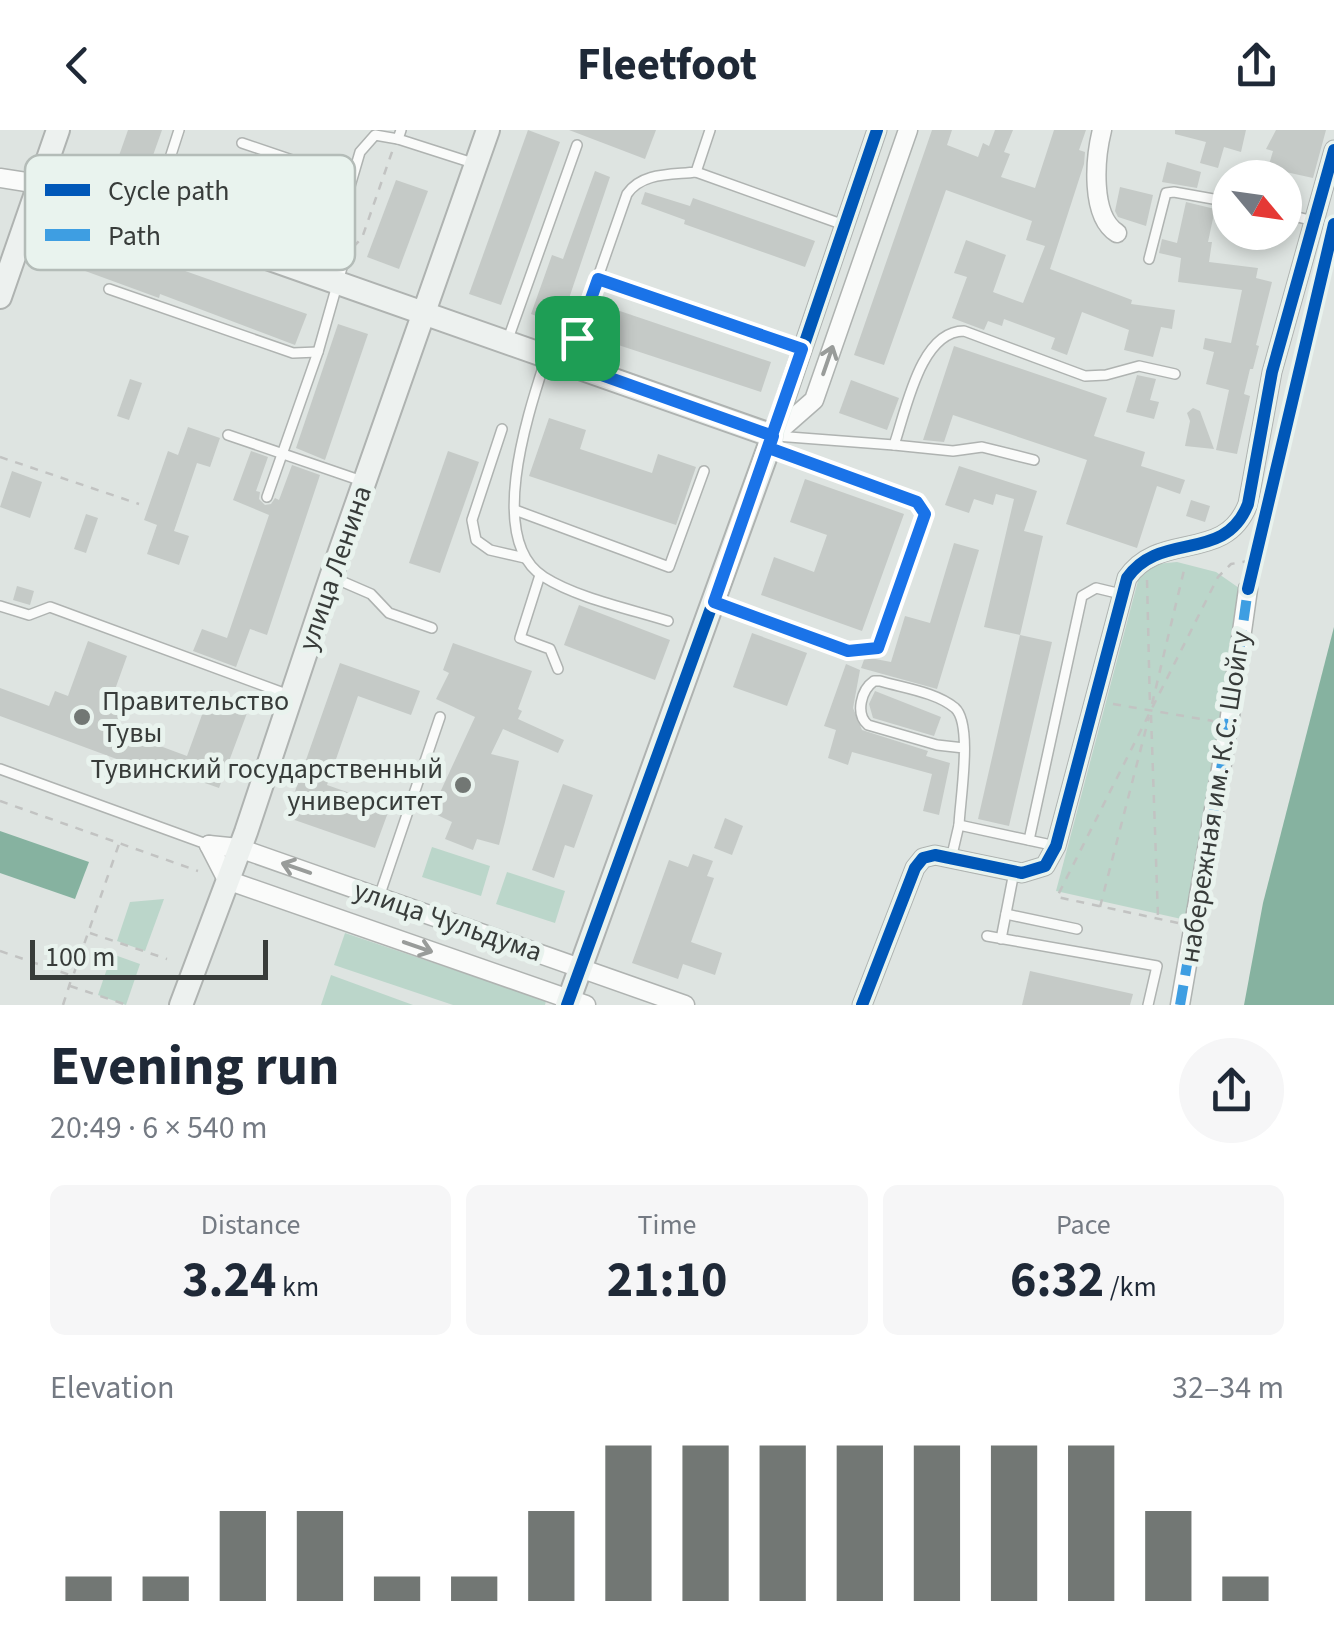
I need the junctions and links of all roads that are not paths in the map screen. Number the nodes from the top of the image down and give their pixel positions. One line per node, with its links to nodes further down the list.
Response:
1 (58, 130): 12 (street)
2 (180, 130): 13 (lane)
3 (488, 130): 15 (street, улица Ленина)
4 (710, 130): 17 (lane)
5 (877, 130): 24 (street)
6 (908, 130): 41 (street, one-way to 6)
7 (1102, 130): 25 (street)
8 (400, 134): 15 (lane); 16 (lane)
9 (242, 142): 14 (lane)
10 (576, 146): 34 (lane)
11 (1334, 150): 22 (street)
12 (49, 155)
13 (172, 155)
14 (280, 155)
15 (476, 164): 33 (street, улица Ленина)
16 (355, 172)
17 (696, 172): 24 (lane); 29 (lane)
18 (0, 178): 19 (street)
19 (25, 182)
20 (1212, 199): 26 (lane)
21 (1302, 218): 22 (lane)
22 (1314, 221): 53 (street)
23 (25, 225): 32 (street)
24 (846, 226): 35 (street)
25 (1117, 234)
26 (1149, 259)
27 (300, 270): 30 (street)
28 (340, 270): 30 (lane)
29 (598, 279): 35 (lane); 37 (lane)
30 (337, 283): 33 (street); 36 (lane)
31 (108, 289): 36 (lane)
32 (0, 297)
33 (425, 314): 34 (street); 46 (street, улица Ленина)
34 (507, 342): 37 (street)
35 (802, 349): 41 (street)
36 (318, 352): 43 (lane)
37 (558, 359): 41 (street); 48 (lane)
38 (1175, 374): 42 (lane)
39 (502, 429): 49 (lane)
40 (228, 435): 43 (lane)
41 (771, 442): 42 (lane); 54 (street); 54 (lane)
42 (894, 445): 44 (lane)
43 (283, 452): 46 (lane); 47 (lane)
44 (1034, 460)
45 (704, 471): 48 (lane)
46 (364, 482): 51 (street, улица Ленина)
47 (266, 497)
48 (515, 510): 49 (lane)
49 (526, 558): 50 (lane)
50 (540, 575): 56 (lane); 58 (lane)
51 (331, 577): 57 (lane); 59 (street, улица Ленина)
52 (1248, 589): 82 (street, набережная им. К.С. Шойгу)
53 (1121, 594): 64 (lane); 66 (street)
54 (714, 602): 76 (street)
55 (0, 606): 59 (lane)
56 (668, 621)
57 (432, 628)
58 (558, 669)
59 (292, 696): 67 (street, улица Ленина)
60 (440, 717): 71 (lane)
61 (964, 748): 61 (lane); 63 (lane)
62 (0, 769): 65 (lane, улица Чульдума)
63 (959, 825): 64 (lane); 68 (lane)
64 (1029, 840): 66 (lane)
65 (209, 845): 67 (street, улица Чульдума); 70 (street)
66 (1056, 846): 69 (street)
67 (239, 848): 70 (street, улица Ленина); 71 (street, улица Чульдума, one-way to 67)
68 (951, 859): 69 (street); 80 (street)
69 (1014, 872): 72 (lane)
70 (227, 880): 77 (street, улица Чульдума, one-way to 77); 78 (street, улица Ленина)
71 (380, 897): 76 (street, улица Чульдума)
72 (1006, 914): 73 (lane); 75 (lane)
73 (1077, 929)
74 (987, 936): 75 (lane)
75 (1001, 938): 81 (lane)
76 (582, 968): 77 (street); 79 (street, улица Чульдума)
77 (577, 1004)
78 (181, 1005)
79 (686, 1005)
80 (862, 1005)
81 (1148, 1005)
82 (1180, 1005)

